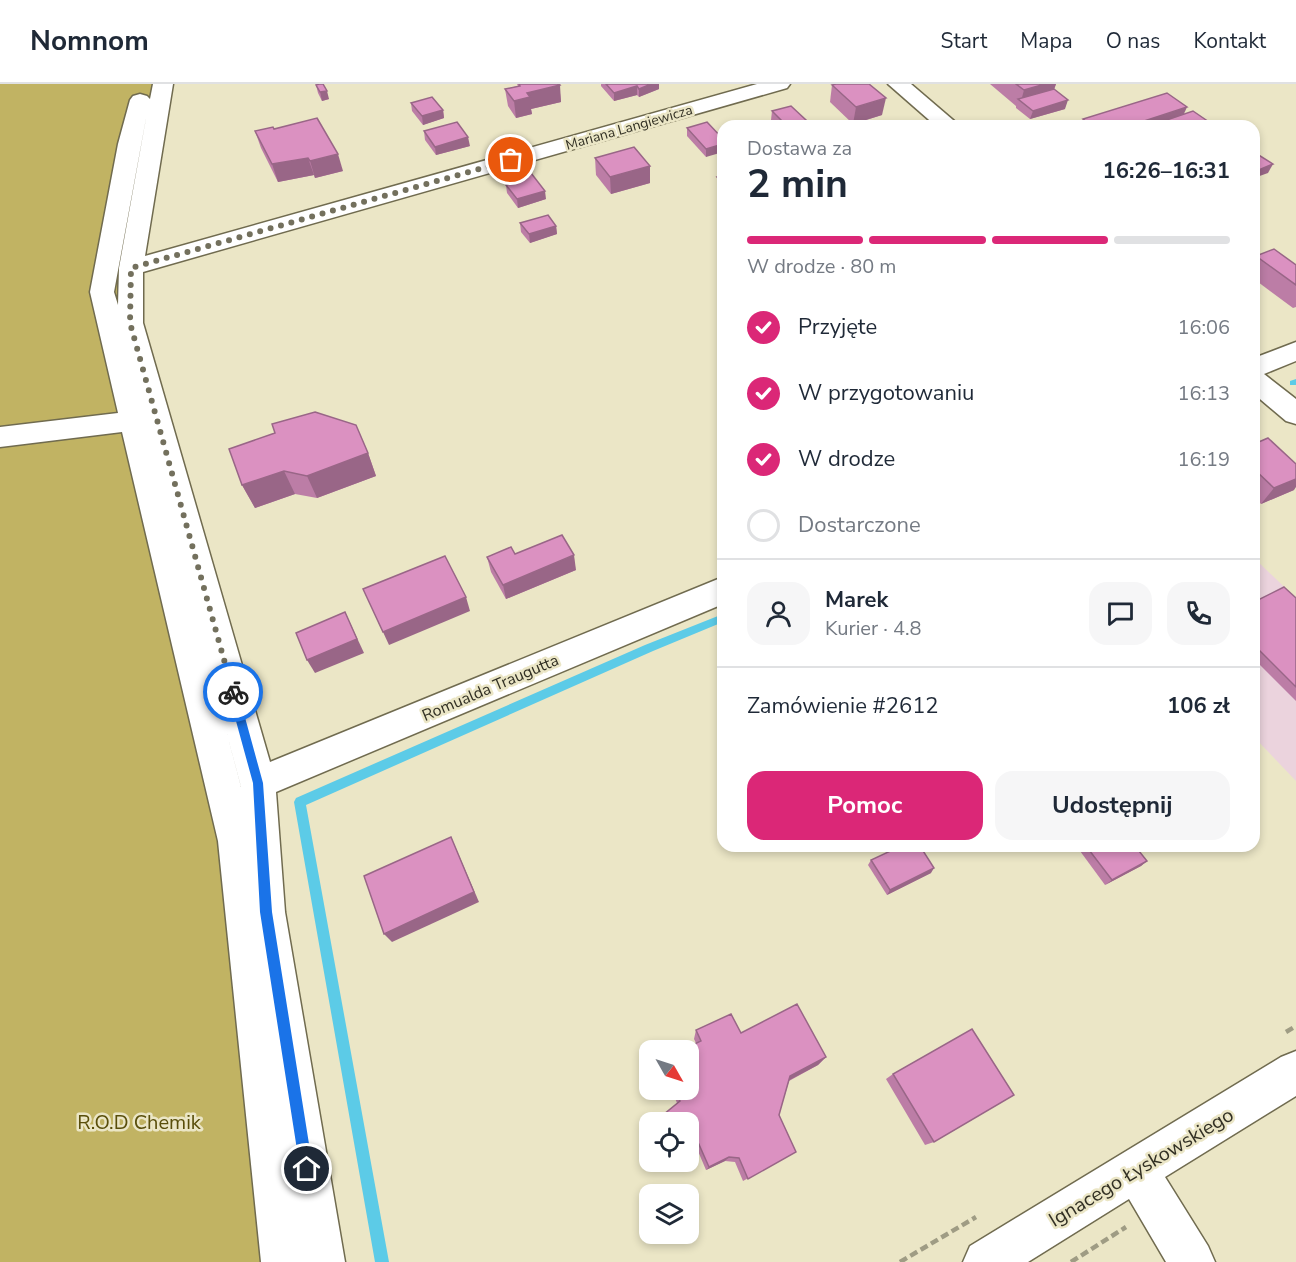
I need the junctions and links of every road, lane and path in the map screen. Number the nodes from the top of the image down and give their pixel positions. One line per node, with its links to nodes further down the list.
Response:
1 (145, 84): 11 (street)
2 (163, 84): 6 (street)
3 (780, 84): 6 (street, Mariana Langiewicza)
4 (898, 84): 5 (street)
5 (942, 120)
6 (131, 268): 14 (street)
7 (1296, 351): 8 (street)
8 (1260, 366)
9 (1260, 385): 10 (street)
10 (1296, 414)
11 (134, 421): 12 (street); 17 (street)
12 (0, 437)
13 (717, 592): 14 (street, Romualda Traugutta)
14 (258, 783): 18 (street)
15 (1296, 1072): 16 (street, Ignacego Łyskowskiego)
16 (1136, 1170): 19 (street, Ignacego Łyskowskiego); 20 (street)
17 (284, 1262)
18 (322, 1262)
19 (986, 1262)
20 (1192, 1262)

